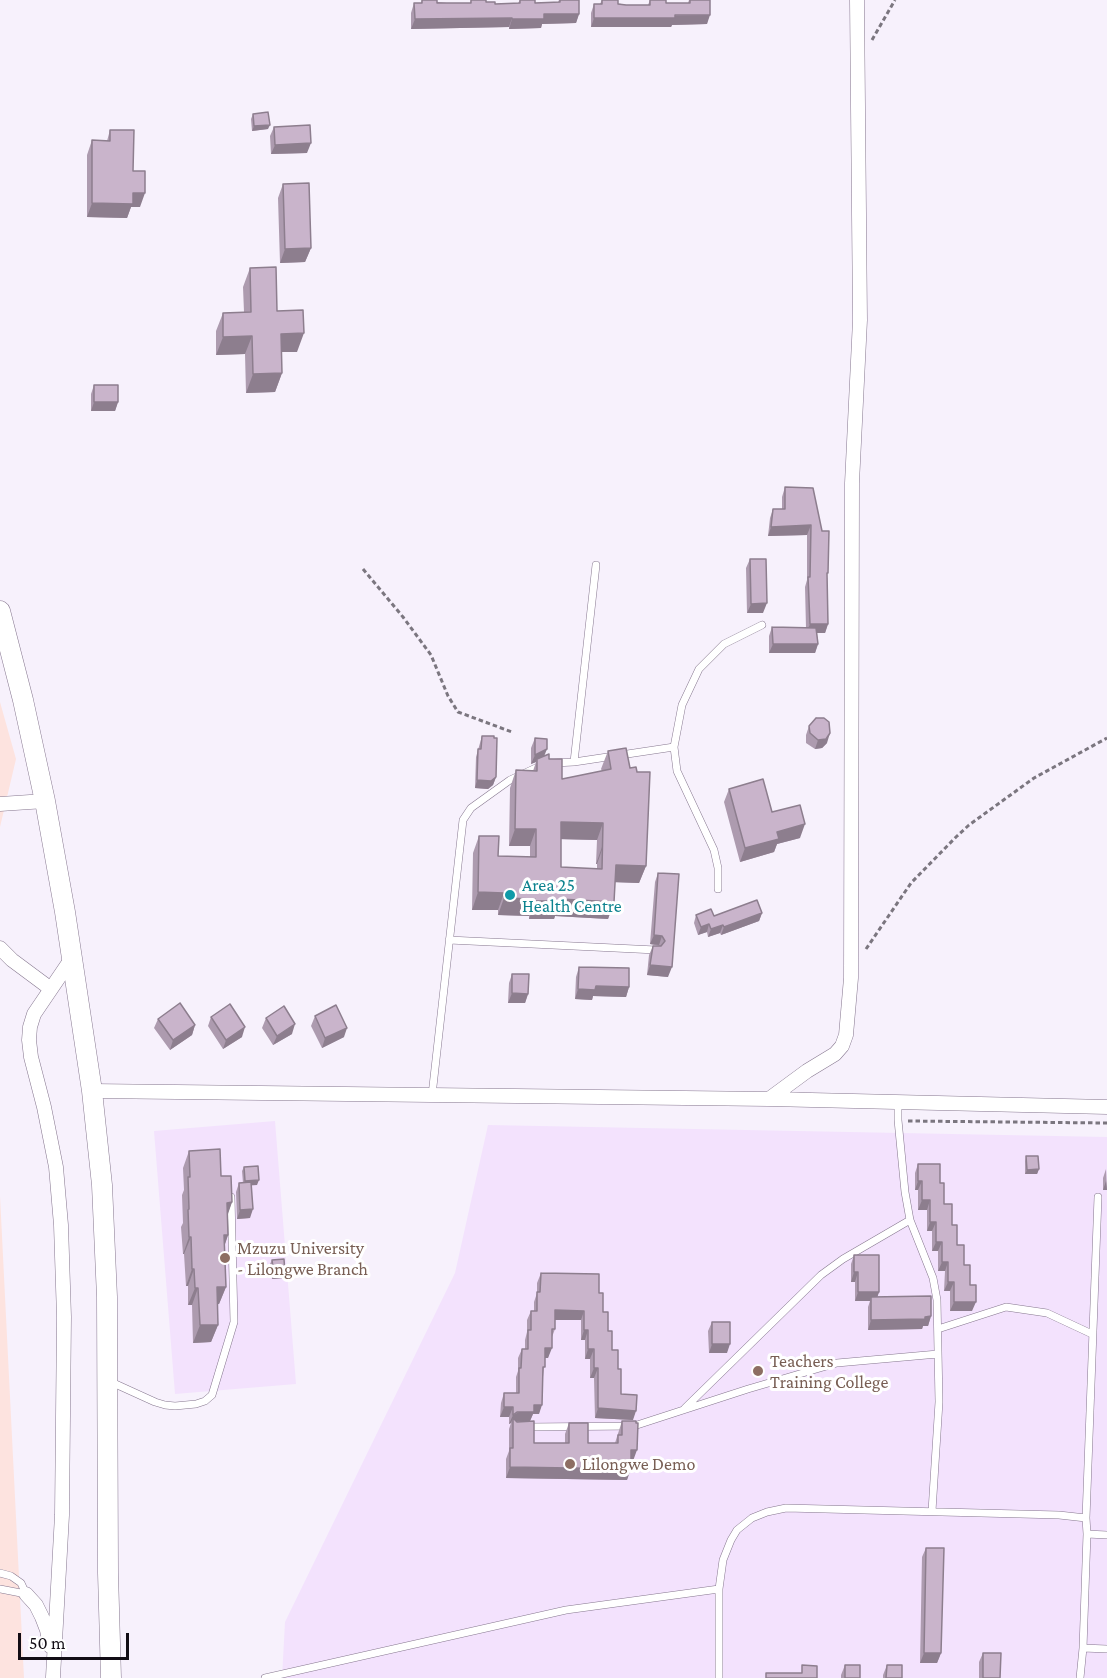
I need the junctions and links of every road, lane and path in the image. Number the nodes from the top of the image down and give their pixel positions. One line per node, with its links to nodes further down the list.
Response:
1 (857, 0): 3 (street)
2 (895, 0): 3 (path)
3 (858, 64): 19 (street)
4 (596, 565): 11 (lane)
5 (363, 569): 8 (path)
6 (0, 611): 12 (main road)
7 (762, 625): 10 (lane)
8 (512, 732)
9 (1107, 738): 19 (path)
10 (674, 747): 11 (lane); 14 (lane)
11 (574, 762): 15 (lane)
12 (45, 801): 13 (street); 18 (main road)
13 (0, 804)
14 (718, 889)
15 (448, 940): 17 (lane); 22 (lane)
16 (0, 948): 20 (street)
17 (656, 950)
18 (72, 958): 20 (street); 21 (main road)
19 (851, 978): 23 (street)
20 (51, 989): 47 (street)
21 (92, 1091): 22 (street); 34 (main road)
22 (432, 1095): 23 (street)
23 (769, 1099): 24 (street)
24 (898, 1102): 25 (street); 26 (lane)
25 (1107, 1107)
26 (898, 1120): 27 (path); 30 (lane)
27 (1107, 1123)
28 (231, 1189): 34 (lane)
29 (1098, 1197): 32 (lane)
30 (910, 1220): 31 (lane); 35 (lane)
31 (938, 1329): 32 (lane); 33 (lane)
32 (1092, 1334): 38 (lane)
33 (938, 1354): 35 (lane); 37 (lane)
34 (109, 1381): 48 (main road)
35 (683, 1410): 36 (lane)
36 (526, 1427)
37 (932, 1511): 38 (lane); 43 (lane)
38 (1086, 1518): 39 (lane)
39 (1087, 1534): 40 (lane); 45 (lane)
40 (1107, 1535)
41 (0, 1572): 44 (lane)
42 (0, 1589): 44 (lane)
43 (719, 1589): 49 (lane); 50 (lane)
44 (26, 1594): 47 (street)
45 (1083, 1648): 46 (lane); 51 (lane)
46 (1107, 1649)
47 (53, 1678)
48 (111, 1678)
49 (265, 1678)
50 (718, 1678)
51 (1080, 1678)

